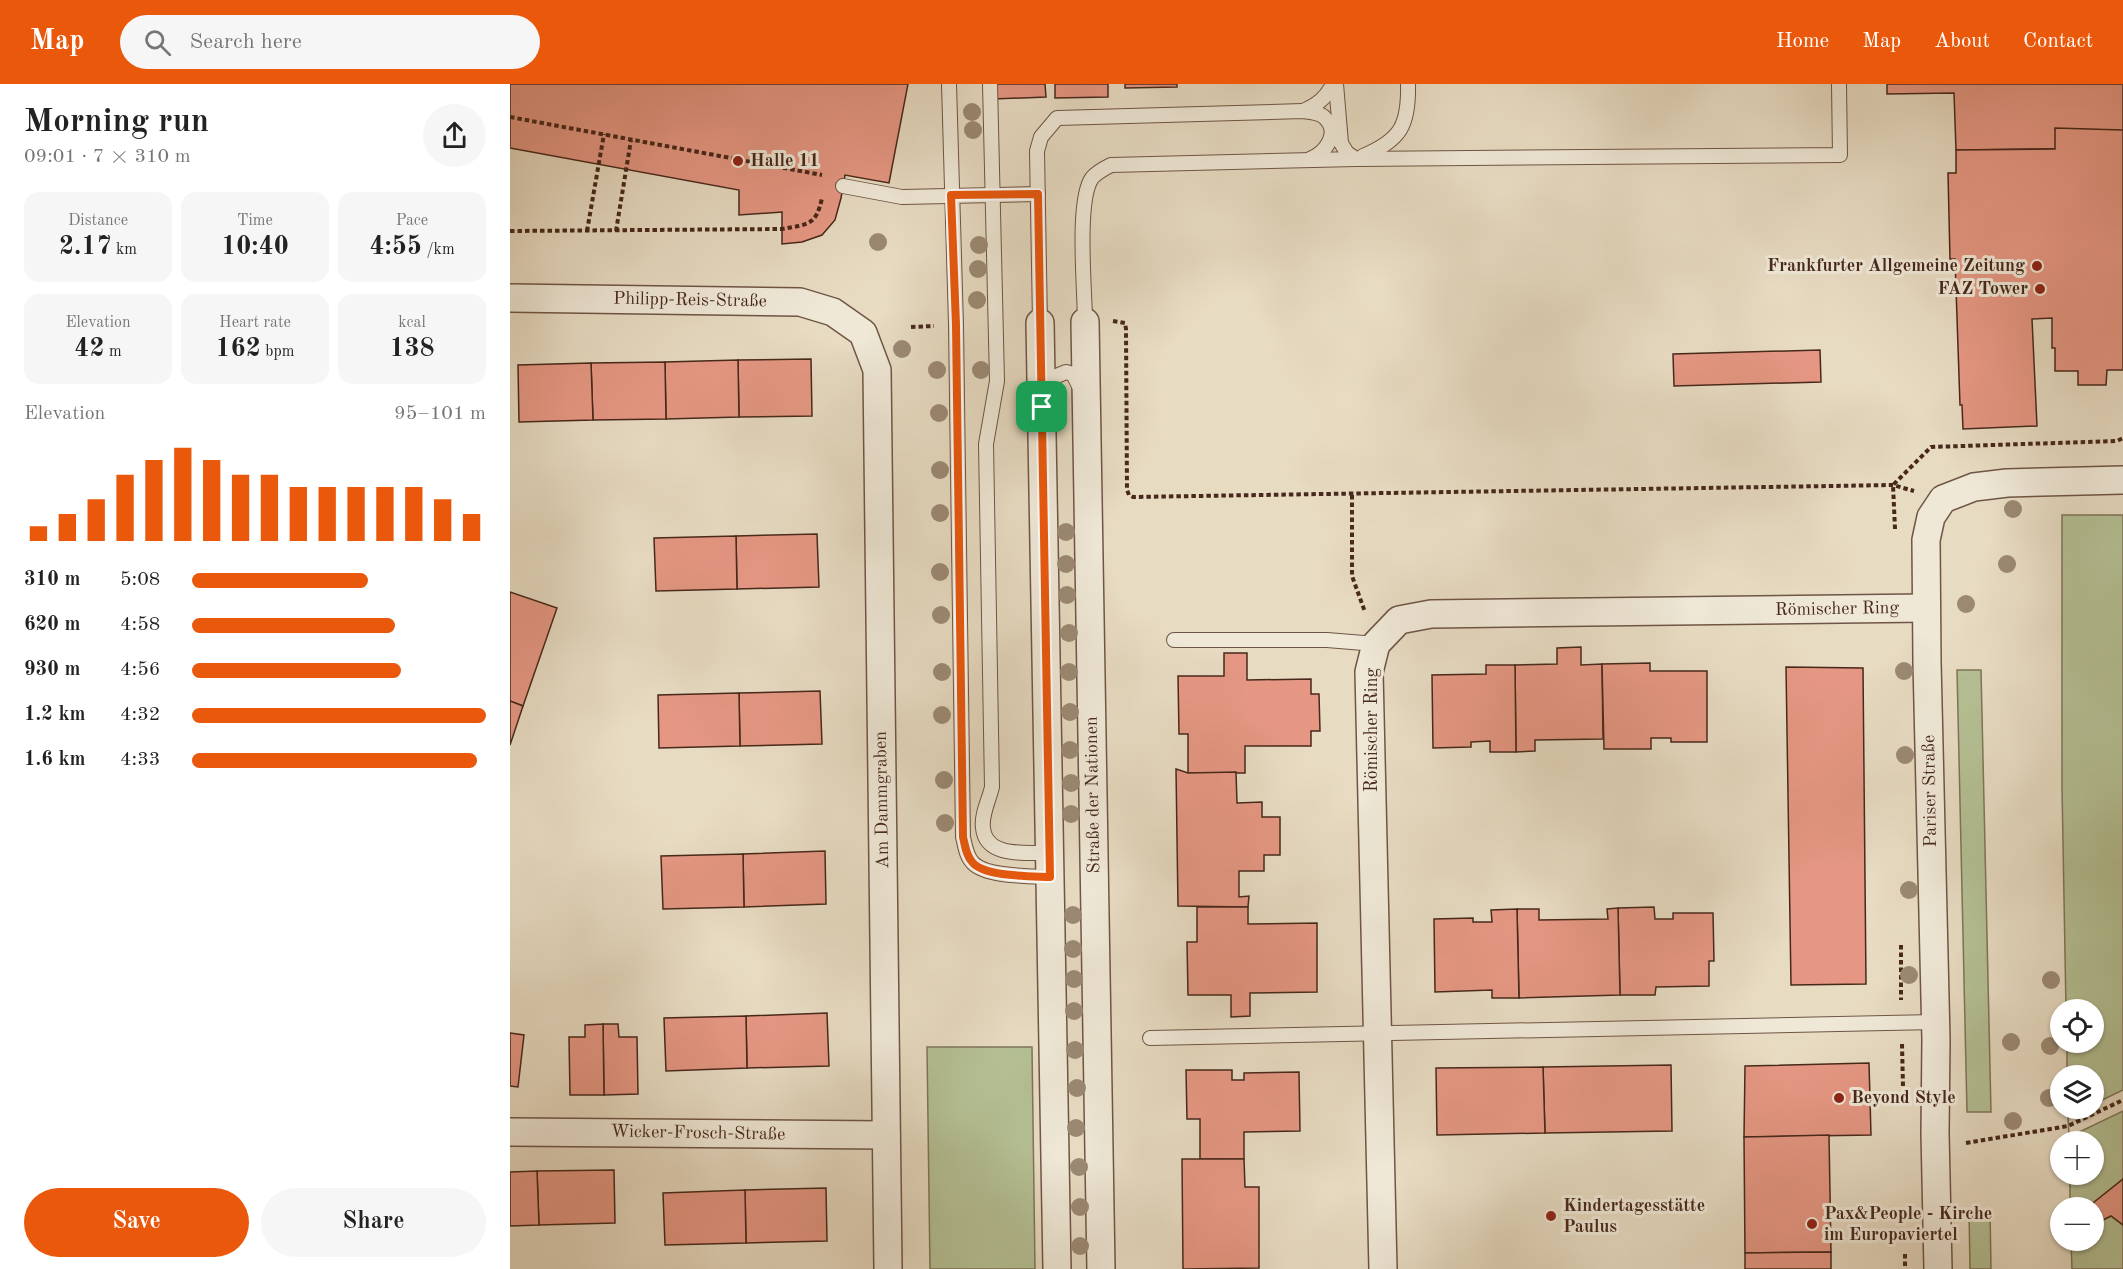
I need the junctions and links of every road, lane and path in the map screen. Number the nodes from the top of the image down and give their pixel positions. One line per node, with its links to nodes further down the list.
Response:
1 (949, 84): 17 (lane)
2 (990, 84): 14 (lane)
3 (1335, 84): 6 (lane); 10 (lane)
4 (1408, 84): 10 (lane)
5 (1839, 84): 10 (lane)
6 (1303, 111): 11 (lane); 15 (lane)
7 (510, 117): 8 (path)
8 (604, 134): 9 (path); 19 (path)
9 (631, 140): 12 (path); 20 (path)
10 (1356, 159): 11 (lane)
11 (1308, 160): 22 (lane)
12 (827, 176)
13 (843, 186): 17 (lane)
14 (993, 194): 15 (lane); 17 (lane); 37 (lane)
15 (1038, 194): 23 (lane)
16 (823, 195): 20 (path)
17 (951, 195): 37 (lane)
18 (510, 231): 19 (path)
19 (587, 231): 20 (path)
20 (616, 231)
21 (510, 298): 26 (street, Philipp-Reis-Straße)
22 (1086, 322): 28 (street, Straße der Nationen)
23 (1040, 323): 29 (street)
24 (940, 326): 25 (path)
25 (911, 327)
26 (863, 333): 43 (street, Am Dammgraben)
27 (1126, 337): 32 (path)
28 (1087, 406): 29 (lane); 47 (street, Straße der Nationen)
29 (1042, 407): 37 (street)
30 (2123, 480): 34 (street, Pariser Straße)
31 (1893, 485): 32 (path)
32 (1352, 495): 33 (path)
33 (1352, 576)
34 (1926, 608): 36 (street, Römischer Ring); 38 (street, Pariser Straße)
35 (1174, 640): 36 (lane)
36 (1376, 644): 39 (street, Römischer Ring)
37 (1050, 865): 46 (street)
38 (1935, 1022): 39 (lane); 49 (street, Pariser Straße)
39 (1378, 1033): 40 (lane); 48 (street, Römischer Ring)
40 (1150, 1038)
41 (2123, 1100): 44 (path)
42 (510, 1132): 43 (street, Wicker-Frosch-Straße)
43 (886, 1135): 45 (street, Am Dammgraben)
44 (1962, 1144)
45 (888, 1269)
46 (1057, 1269)
47 (1101, 1269)
48 (1383, 1269)
49 (1938, 1269)

